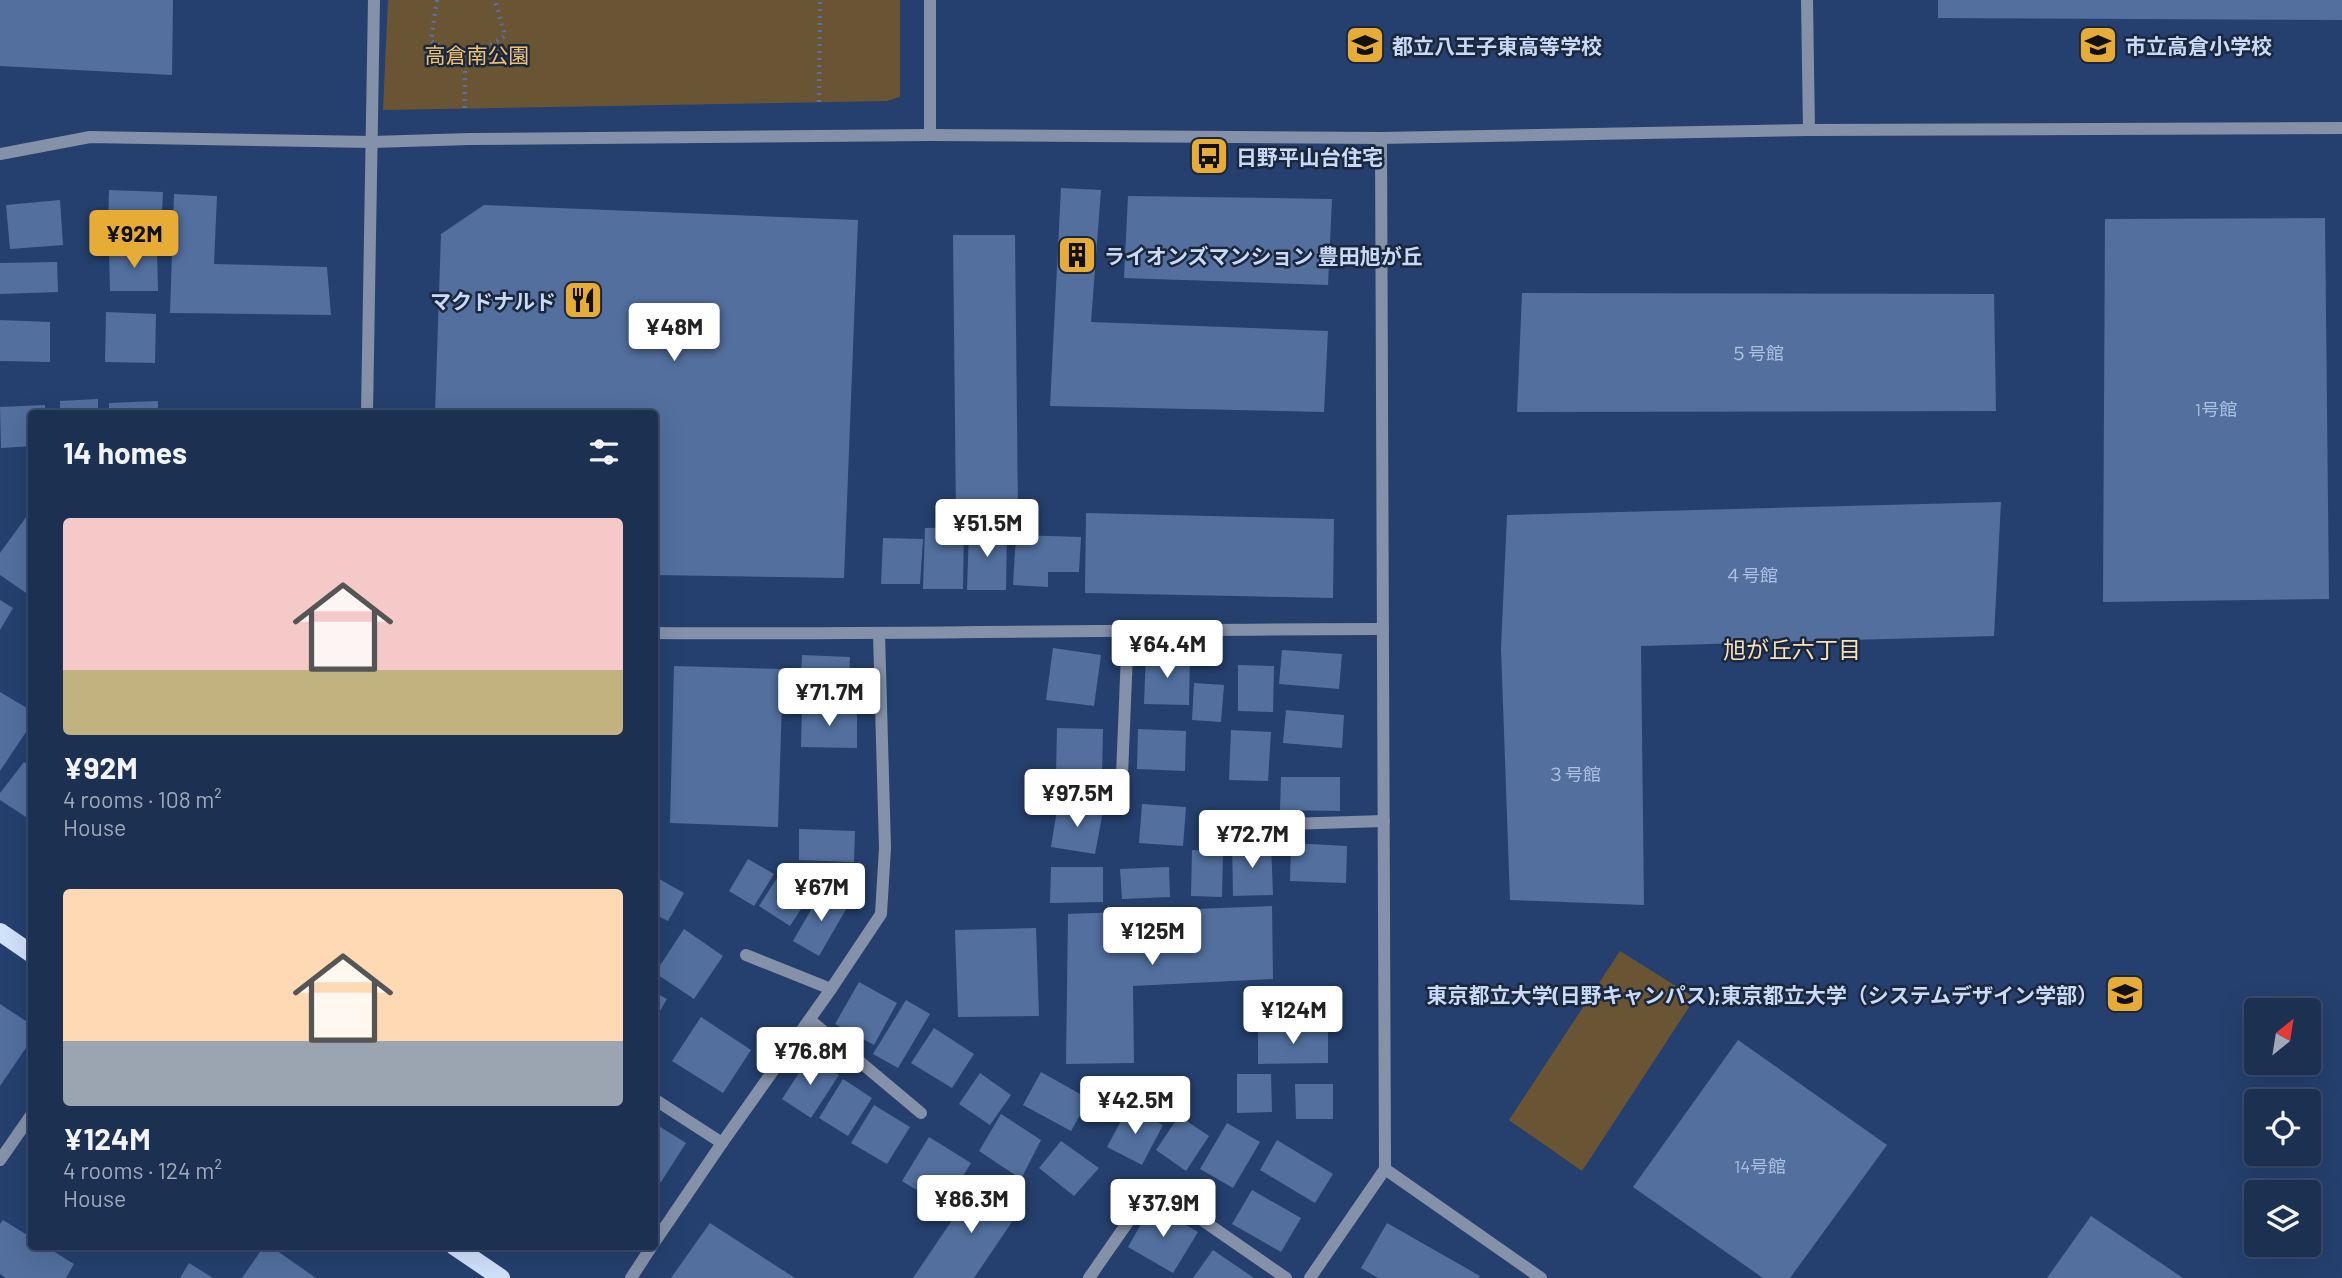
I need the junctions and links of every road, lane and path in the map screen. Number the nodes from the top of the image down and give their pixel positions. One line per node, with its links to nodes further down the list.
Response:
1 (374, 0): 14 (street)
2 (437, 0): 7 (path)
3 (495, 0): 7 (path)
4 (820, 0): 8 (path)
5 (930, 0): 12 (street)
6 (1807, 0): 11 (street)
7 (465, 62): 9 (path)
8 (819, 102)
9 (465, 108)
10 (2342, 128): 11 (street)
11 (1809, 130): 13 (street)
12 (930, 135): 13 (street); 14 (street)
13 (1381, 138): 18 (street)
14 (372, 142): 15 (street); 16 (street)
15 (0, 153)
16 (367, 410)
17 (1128, 629): 18 (street); 20 (street); 21 (street)
18 (1383, 629): 22 (street)
19 (658, 633): 20 (street)
20 (878, 634): 27 (street)
21 (1121, 799)
22 (1384, 821): 23 (street); 34 (street)
23 (1220, 826)
24 (0, 932): 25 (main road)
25 (28, 951)
26 (746, 955): 27 (street)
27 (831, 989): 28 (street)
28 (810, 1020): 30 (street); 32 (street)
29 (658, 1102): 32 (street)
30 (921, 1114)
31 (28, 1120): 33 (street)
32 (722, 1143): 35 (street)
33 (0, 1160)
34 (1385, 1169): 42 (street); 43 (street)
35 (658, 1237)
36 (460, 1250): 38 (main road)
37 (649, 1250): 39 (street)
38 (501, 1278)
39 (631, 1278)
40 (1090, 1278): 41 (street)
41 (1286, 1278)
42 (1310, 1278)
43 (1541, 1278)

